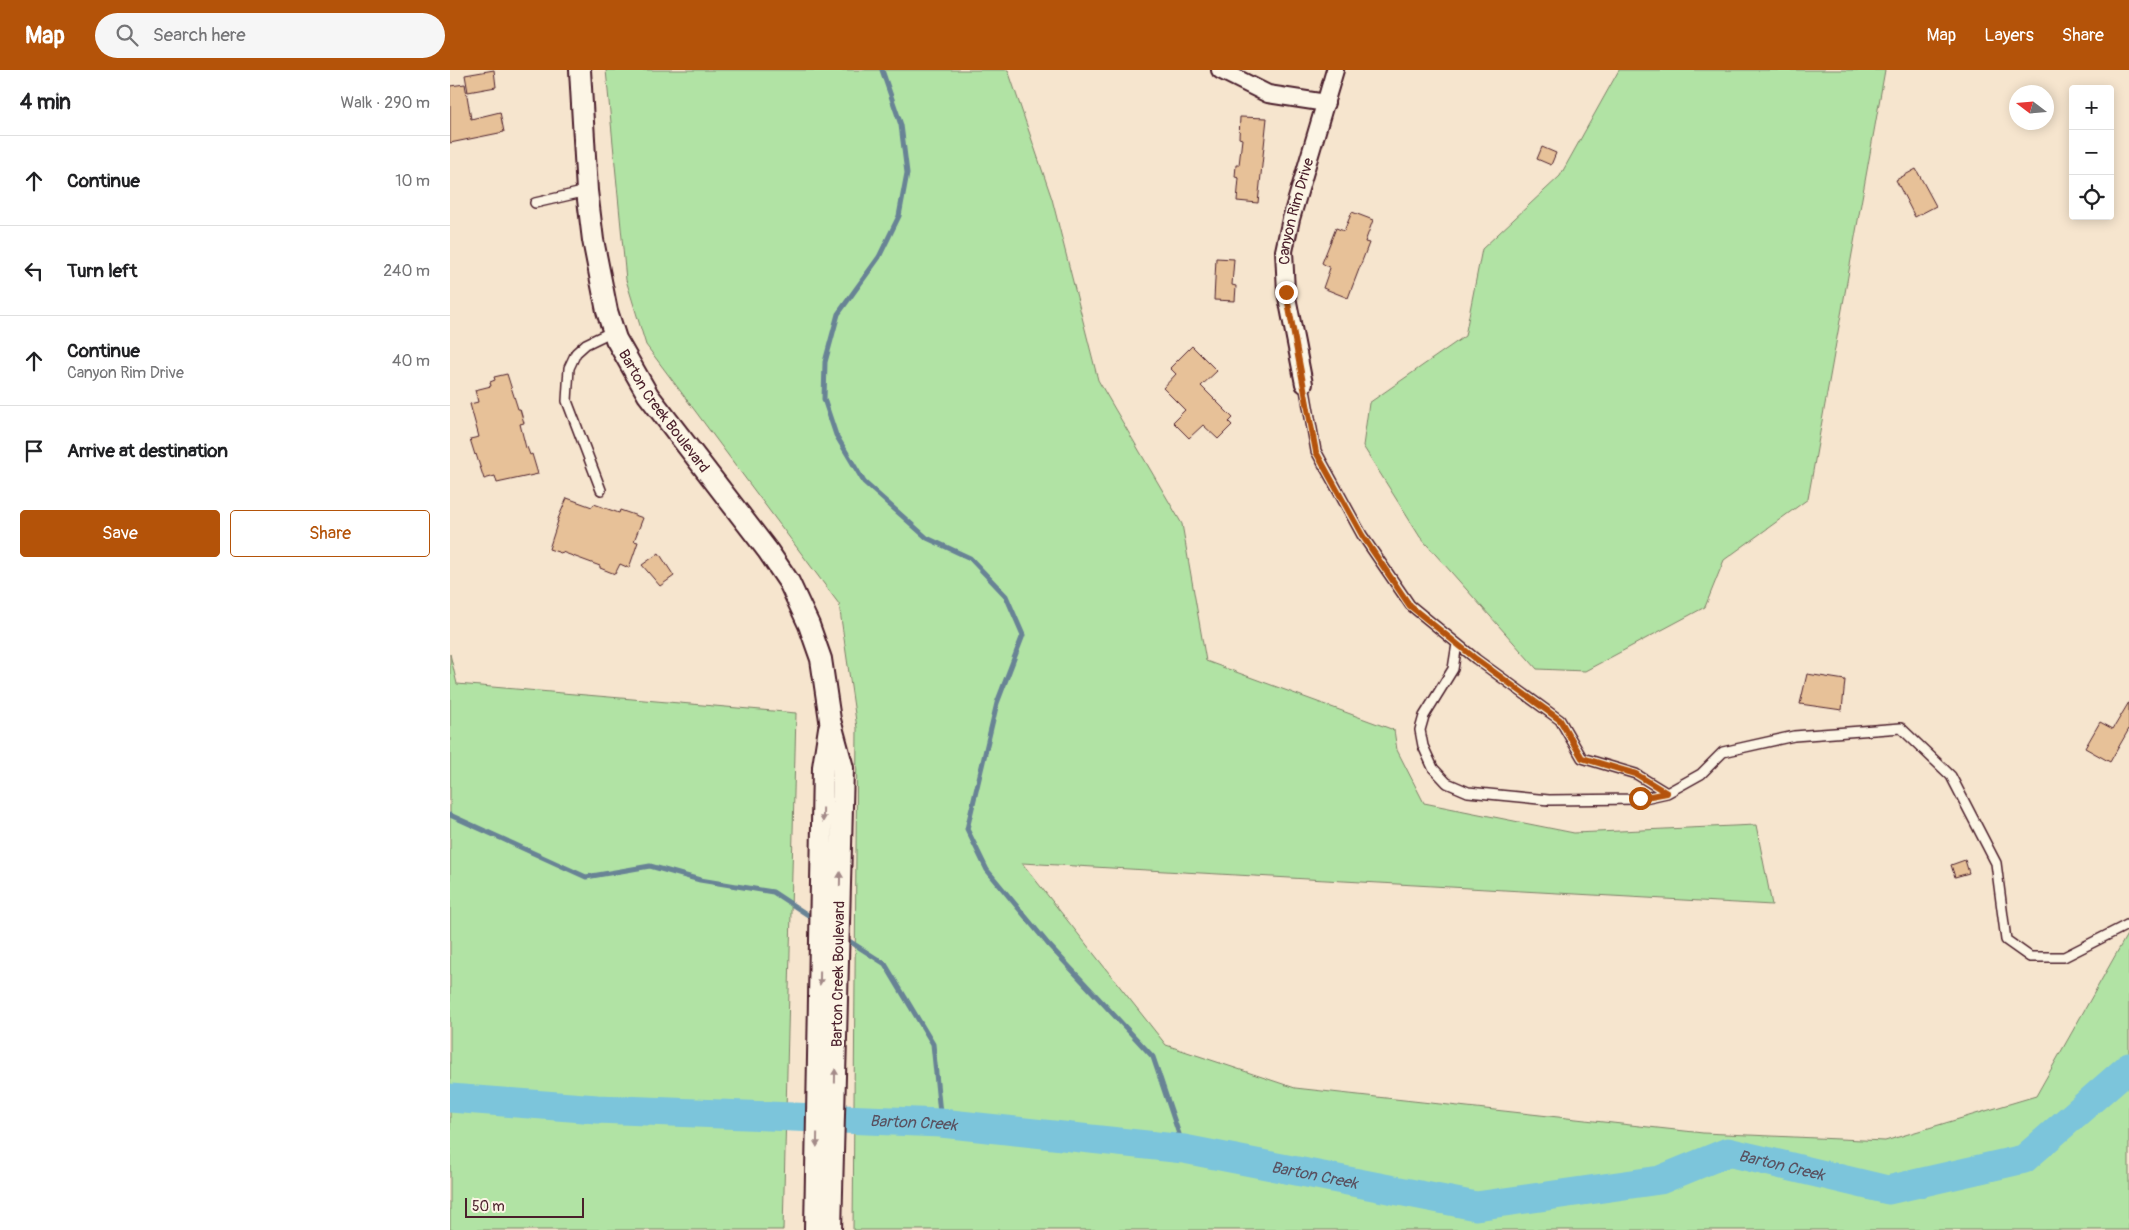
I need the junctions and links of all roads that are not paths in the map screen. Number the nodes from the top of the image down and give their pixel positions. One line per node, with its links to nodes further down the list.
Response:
1 (580, 70): 5 (street, Barton Creek Boulevard)
2 (1220, 70): 4 (street)
3 (1335, 70): 4 (street, Canyon Rim Drive)
4 (1326, 103): 8 (street, Canyon Rim Drive)
5 (587, 191): 6 (lane); 7 (street, Barton Creek Boulevard)
6 (535, 203)
7 (614, 331): 9 (lane); 11 (street, Barton Creek Boulevard)
8 (1304, 384): 10 (lane)
9 (601, 490)
10 (1457, 644): 12 (lane); 12 (lane)
11 (833, 767): 14 (street, Barton Creek Boulevard, one-way to 14); 15 (street, Barton Creek Boulevard, one-way to 11)
12 (1667, 793): 13 (lane)
13 (2129, 924)
14 (815, 1230)
15 (831, 1230)

